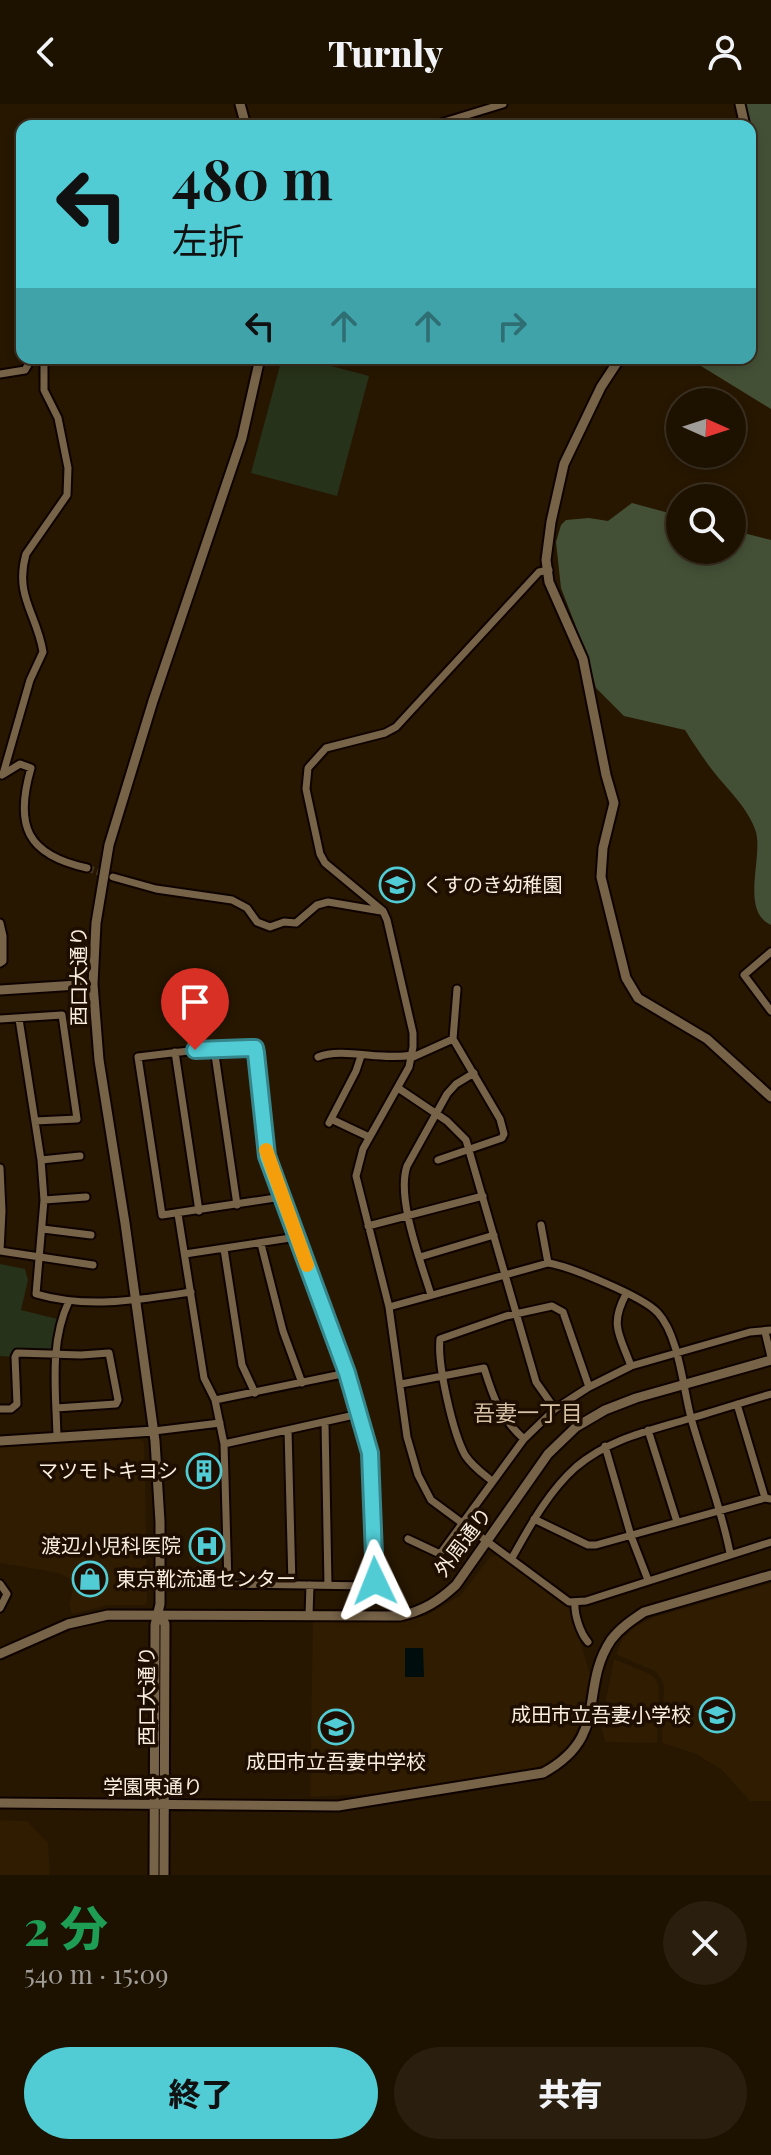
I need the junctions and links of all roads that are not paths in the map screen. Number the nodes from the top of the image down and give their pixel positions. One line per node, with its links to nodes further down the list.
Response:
1 (503, 104): 2 (street)
2 (451, 120)
3 (28, 364): 7 (street)
4 (44, 364): 9 (street)
5 (259, 364): 16 (street, 西口大通り)
6 (616, 364): 8 (street)
7 (0, 374)
8 (549, 570): 12 (street); 30 (street)
9 (2, 775): 10 (street)
10 (87, 868)
11 (113, 877): 12 (street)
12 (383, 911): 25 (street)
13 (0, 923): 15 (street)
14 (771, 952): 19 (street)
15 (0, 963)
16 (93, 984): 18 (street); 65 (street, 西口大通り)
17 (457, 989): 22 (street)
18 (0, 990)
19 (771, 1011)
20 (0, 1019): 21 (street)
21 (19, 1019): 32 (street); 32 (street)
22 (453, 1039): 25 (street); 28 (street)
23 (214, 1048): 24 (street); 41 (street); 43 (street)
24 (175, 1052): 44 (street); 45 (street)
25 (412, 1055): 26 (street); 29 (street)
26 (361, 1056): 27 (street); 33 (street)
27 (318, 1057)
28 (474, 1073): 31 (street); 34 (street)
29 (398, 1088): 31 (street); 33 (street)
30 (771, 1097)
31 (436, 1114): 34 (street); 46 (street)
32 (35, 1121): 36 (street)
33 (369, 1137): 48 (street)
34 (470, 1149): 37 (street); 39 (street)
35 (80, 1156): 36 (street)
36 (41, 1160): 42 (street)
37 (438, 1160)
38 (0, 1168): 55 (street)
39 (483, 1196): 46 (street); 51 (street)
40 (86, 1197): 42 (street)
41 (282, 1197): 43 (street); 52 (street)
42 (44, 1200): 49 (street)
43 (237, 1205): 44 (street)
44 (199, 1211): 45 (street)
45 (178, 1214): 56 (street)
46 (408, 1216): 48 (street); 58 (street)
47 (541, 1225): 59 (street)
48 (368, 1226): 67 (street)
49 (43, 1229): 50 (street); 57 (street)
50 (91, 1235)
51 (494, 1235): 58 (street); 61 (street)
52 (297, 1237): 53 (street); 74 (street)
53 (261, 1244): 54 (street); 76 (street)
54 (224, 1249): 56 (street); 80 (street)
55 (0, 1251): 57 (street)
56 (185, 1254): 62 (street)
57 (40, 1257): 60 (street); 66 (street)
58 (420, 1257): 64 (street)
59 (548, 1263): 61 (street); 63 (street)
60 (93, 1265)
61 (504, 1275): 64 (street); 68 (street)
62 (191, 1292): 65 (street); 82 (street)
63 (626, 1294): 70 (street); 73 (street)
64 (431, 1295): 67 (street)
65 (136, 1300): 66 (street); 93 (street, 西口大通り)
66 (69, 1301): 71 (street)
67 (389, 1307): 77 (street)
68 (516, 1314): 75 (street); 79 (street); 86 (street)
69 (768, 1331): 70 (street); 72 (street)
70 (676, 1353): 73 (street); 78 (street)
71 (57, 1354): 84 (street); 84 (street); 85 (street)
72 (771, 1358): 78 (street, 外周通り)
73 (631, 1366): 79 (street)
74 (347, 1373): 76 (street); 87 (street)
75 (443, 1377): 77 (street); 95 (street); 99 (street)
76 (302, 1383): 80 (street)
77 (401, 1384): 103 (street)
78 (683, 1385): 88 (street); 107 (street, 外周通り)
79 (589, 1387): 86 (street)
80 (255, 1393): 82 (street)
81 (771, 1394): 83 (street)
82 (215, 1400): 89 (street)
83 (737, 1404): 88 (street); 100 (street)
84 (56, 1408): 94 (street)
85 (0, 1409)
86 (555, 1409): 95 (street)
87 (359, 1414): 90 (street); 116 (street)
88 (691, 1418): 92 (street); 101 (street)
89 (220, 1423): 93 (street); 97 (street)
90 (325, 1423): 91 (street); 116 (street)
91 (288, 1430): 97 (street); 114 (street)
92 (648, 1430): 98 (street); 104 (street)
93 (154, 1431): 94 (street); 119 (street, 西口大通り)
94 (57, 1437): 96 (street)
95 (524, 1439): 99 (street)
96 (0, 1441)
97 (224, 1444): 114 (street)
98 (605, 1446): 102 (street); 105 (street)
99 (492, 1481): 103 (street)
100 (768, 1498): 101 (street)
101 (722, 1510): 104 (street); 109 (street)
102 (534, 1519): 105 (street); 110 (street)
103 (462, 1522): 106 (street); 107 (street)
104 (677, 1522): 105 (street)
105 (631, 1536): 112 (street)
106 (408, 1539)
107 (488, 1540): 110 (street); 120 (street, 外周通り)
108 (771, 1542): 109 (street)
109 (730, 1553): 112 (street)
110 (512, 1558): 117 (street)
111 (771, 1575): 125 (street, 学園東通り)
112 (648, 1580): 117 (street)
113 (0, 1584): 118 (street)
114 (292, 1585): 115 (street)
115 (310, 1585): 116 (street); 120 (street)
116 (328, 1585)
117 (575, 1602): 121 (street)
118 (0, 1608)
119 (160, 1615): 120 (street, 外周通り); 122 (street, 外周通り); 124 (street, 西口大通り); 125 (street, 西口大通り)
120 (309, 1615)
121 (588, 1642)
122 (0, 1654)
123 (0, 1803): 124 (street, 学園東通り)
124 (153, 1805): 125 (street, 学園東通り); 126 (street, 西口大通り)
125 (166, 1805): 127 (street, 西口大通り)
126 (154, 1875)
127 (164, 1875)

